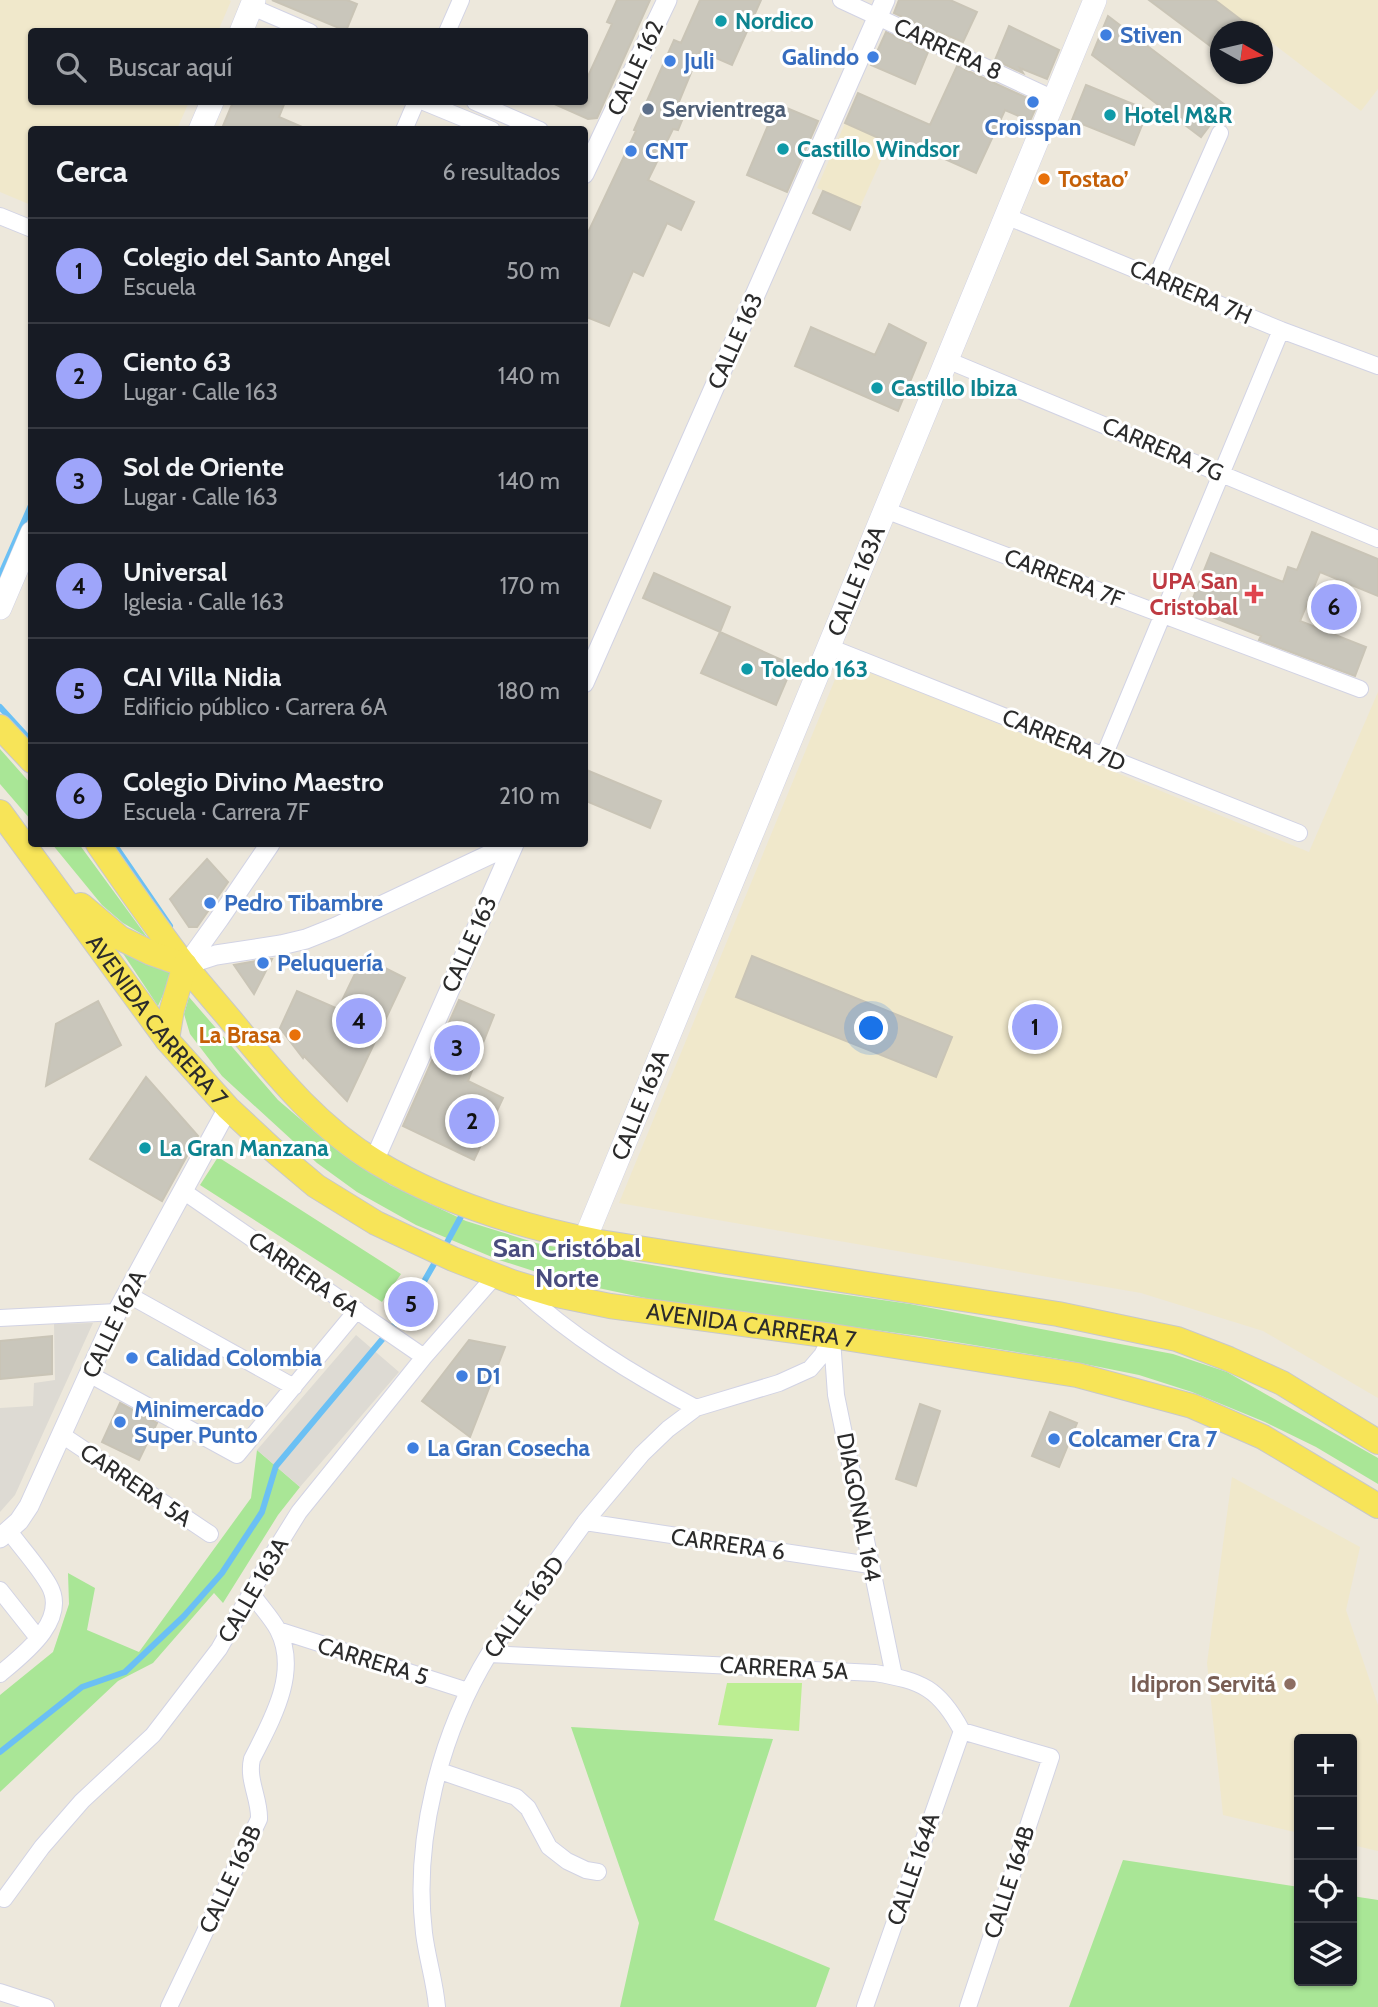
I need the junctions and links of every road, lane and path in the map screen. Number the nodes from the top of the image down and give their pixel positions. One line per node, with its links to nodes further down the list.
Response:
1 (461, 0): 8 (street)
2 (667, 0): 19 (street, CALLE 162)
3 (841, 0): 5 (street, CARRERA 8)
4 (1095, 0): 9 (main road, CALLE 163A)
5 (881, 8): 9 (street, CARRERA 8); 34 (street, CALLE 163)
6 (249, 19): 7 (street)
7 (291, 28)
8 (449, 28)
9 (1054, 99): 21 (main road, CALLE 163A)
10 (211, 105): 14 (main road)
11 (415, 105): 15 (street)
12 (431, 105): 16 (street)
13 (482, 105): 17 (street)
14 (202, 126)
15 (406, 126)
16 (482, 126)
17 (531, 126)
18 (1220, 133): 23 (street)
19 (588, 160)
20 (0, 216): 22 (street)
21 (1006, 216): 23 (street, CARRERA 7H); 25 (main road, CALLE 163A)
22 (28, 227)
23 (1156, 278): 24 (street, CARRERA 7H)
24 (1281, 330): 26 (street, CARRERA 7H); 27 (street)
25 (947, 359): 27 (street, CARRERA 7G); 28 (main road, CALLE 163A)
26 (1378, 366)
27 (1222, 474): 29 (street, CARRERA 7G); 32 (street)
28 (885, 510): 32 (street, CARRERA 7F); 33 (main road, CALLE 163A)
29 (1378, 539)
30 (28, 542): 31 (main road)
31 (0, 608)
32 (1162, 615): 35 (street, CARRERA 7F); 37 (street)
33 (829, 647): 37 (street, CARRERA 7D); 51 (main road, CALLE 163A)
34 (588, 673)
35 (1360, 690)
36 (0, 727): 38 (main road)
37 (1104, 756): 40 (street, CARRERA 7D)
38 (28, 757)
39 (0, 812): 45 (main road, AVENIDA CARRERA 7)
40 (1299, 833)
41 (100, 847): 46 (main road)
42 (268, 847): 46 (street)
43 (507, 847): 46 (street)
44 (512, 847): 49 (street, CALLE 163)
45 (41, 866): 46 (main road); 47 (main road, AVENIDA CARRERA 7)
46 (185, 965): 47 (main road); 49 (main road)
47 (167, 1040): 48 (main road, AVENIDA CARRERA 7)
48 (228, 1108): 50 (street, CALLE 162A); 52 (main road, AVENIDA CARRERA 7)
49 (374, 1161): 51 (main road)
50 (183, 1191): 53 (street, CALLE 162A); 54 (street, CARRERA 6A)
51 (585, 1239): 63 (main road)
52 (503, 1279): 57 (main road, AVENIDA CARRERA 7); 58 (street, CALLE 163A); 61 (street)
53 (127, 1294): 55 (street, CALLE 162A); 60 (street)
54 (357, 1310): 58 (street, CARRERA 6A); 60 (street)
55 (117, 1312): 56 (street); 59 (street, CALLE 162A)
56 (0, 1318)
57 (832, 1336): 61 (street, CALLE 163D); 64 (main road, AVENIDA CARRERA 7); 68 (street, DIAGONAL 164)
58 (424, 1357): 70 (street, CALLE 163A)
59 (89, 1374): 60 (street); 62 (street, CALLE 162A)
60 (294, 1387)
61 (696, 1408): 65 (street, CALLE 163D)
62 (62, 1435): 66 (street, CARRERA 5A); 67 (street, CALLE 162A)
63 (1378, 1442)
64 (1378, 1506)
65 (585, 1522): 68 (street, CARRERA 6); 73 (street, CALLE 163D)
66 (209, 1534)
67 (5, 1535): 72 (street)
68 (870, 1565): 75 (street, DIAGONAL 164)
69 (0, 1590): 72 (street)
70 (252, 1594): 71 (street, CALLE 163B); 80 (street, CALLE 163A)
71 (278, 1630): 76 (street, CARRERA 5); 83 (street, CALLE 163B)
72 (38, 1638): 74 (street)
73 (489, 1654): 75 (street, CARRERA 5A); 76 (street, CALLE 163D)
74 (0, 1674)
75 (894, 1676): 77 (street, CARRERA 5A)
76 (468, 1691): 78 (street, CALLE 163D)
77 (962, 1731): 85 (street, CALLE 164A); 86 (street, CALLE 164B)
78 (440, 1771): 79 (street); 84 (street, CALLE 163D)
79 (598, 1872)
80 (4, 1899)
81 (0, 1992): 82 (street)
82 (46, 2007)
83 (169, 2007)
84 (437, 2007)
85 (865, 2007)
86 (968, 2007)

